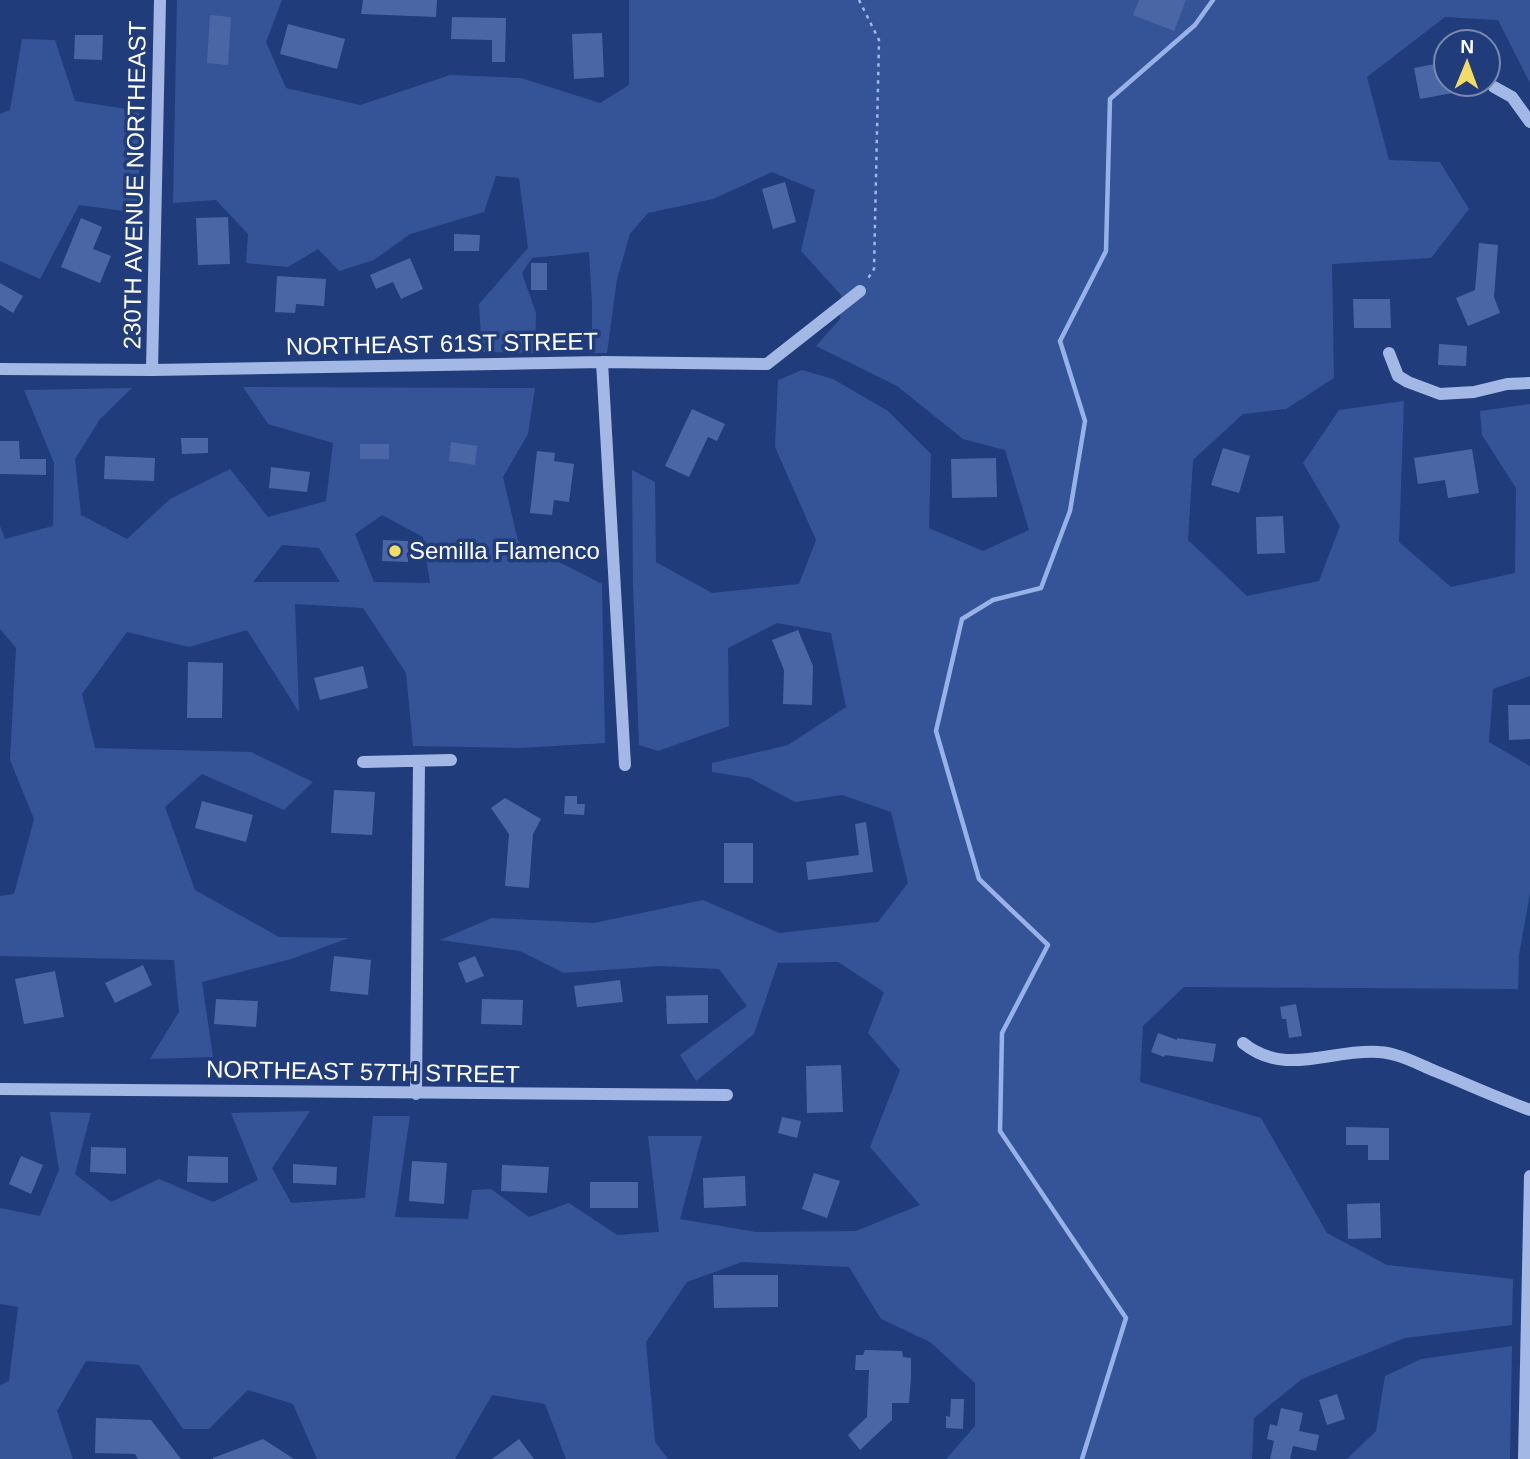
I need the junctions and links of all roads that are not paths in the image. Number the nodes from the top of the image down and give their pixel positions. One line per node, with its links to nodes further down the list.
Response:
1 (160, 0): 8 (street, 230TH AVENUE NORTHEAST)
2 (1502, 91): 3 (street)
3 (1530, 122)
4 (860, 291): 6 (street, NORTHEAST 61ST STREET)
5 (1389, 353): 9 (street)
6 (602, 362): 8 (street, NORTHEAST 61ST STREET); 13 (street)
7 (0, 369): 8 (street, NORTHEAST 61ST STREET)
8 (152, 370)
9 (1530, 383)
10 (451, 760): 11 (street)
11 (419, 761): 12 (street); 16 (street)
12 (363, 762)
13 (625, 765)
14 (1243, 1043): 18 (street)
15 (0, 1089): 16 (street, NORTHEAST 57TH STREET)
16 (416, 1094): 17 (street, NORTHEAST 57TH STREET)
17 (727, 1096)
18 (1530, 1110)
19 (1530, 1175): 20 (street)
20 (1524, 1459)

